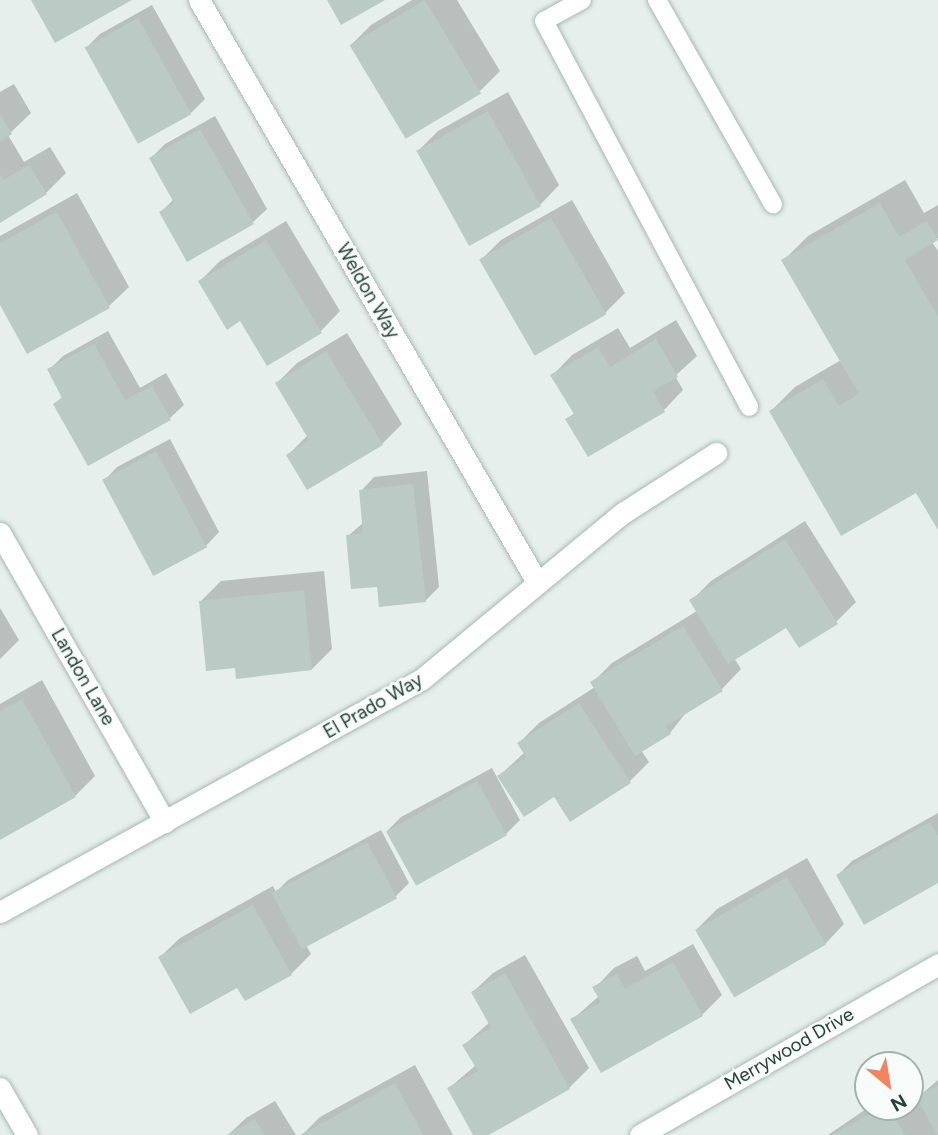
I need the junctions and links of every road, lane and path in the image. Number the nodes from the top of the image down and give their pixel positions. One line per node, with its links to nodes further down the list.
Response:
1 (199, 0): 8 (street, Weldon Way)
2 (582, 0): 5 (lane)
3 (657, 0): 4 (lane)
4 (773, 204)
5 (749, 407)
6 (716, 453): 8 (street, El Prado Way)
7 (0, 533): 9 (street, Landon Lane)
8 (537, 582): 9 (street, El Prado Way)
9 (165, 822): 10 (street, El Prado Way)
10 (0, 912)
11 (938, 964): 14 (street, Merrywood Drive)
12 (0, 1088): 13 (street)
13 (26, 1135)
14 (640, 1135)

